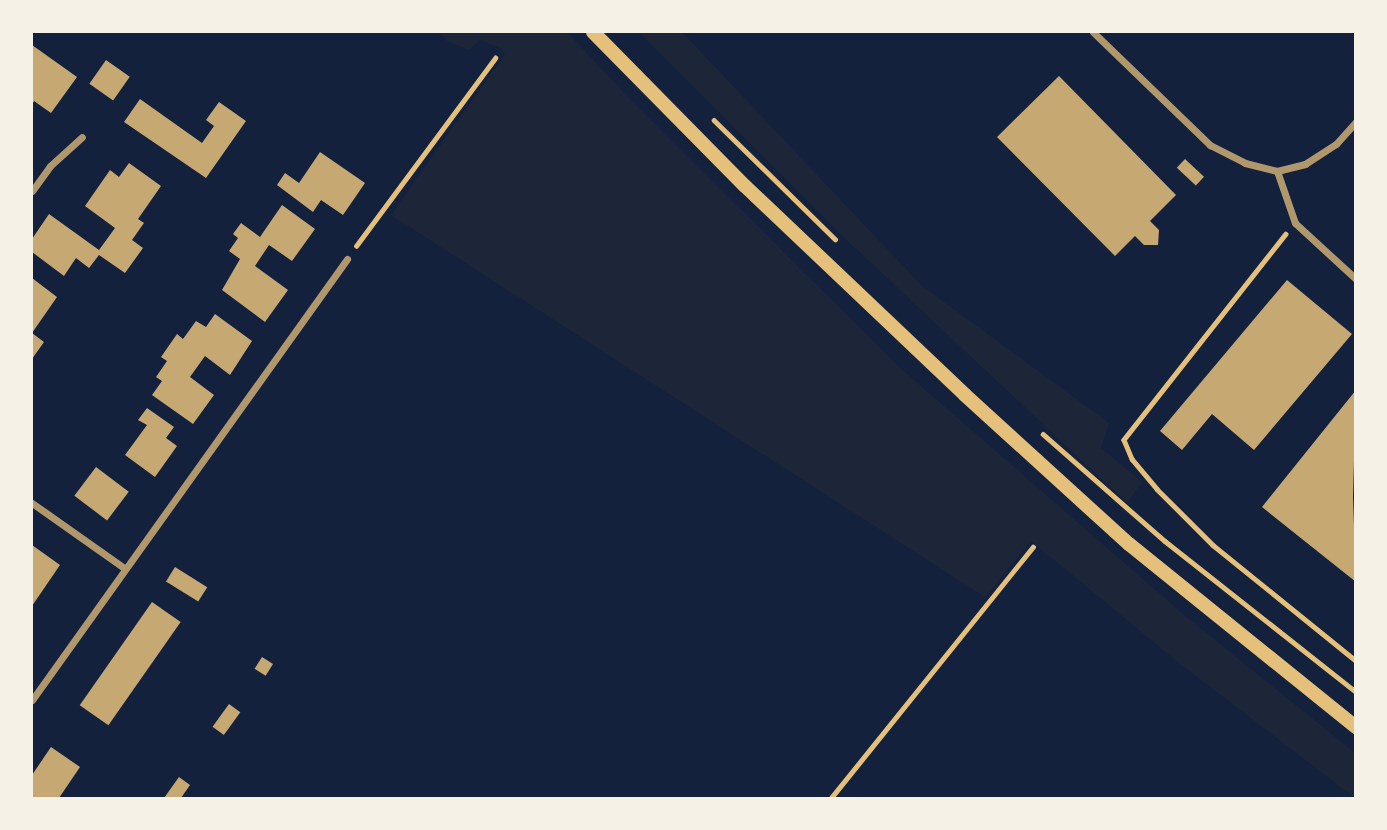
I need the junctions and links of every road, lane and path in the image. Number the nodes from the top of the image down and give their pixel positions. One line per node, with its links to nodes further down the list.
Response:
1 (593, 32): 20 (main road)
2 (1093, 32): 7 (street)
3 (495, 58): 11 (path)
4 (707, 114): 10 (path)
5 (1356, 122): 7 (street)
6 (82, 137): 8 (street)
7 (1277, 171): 9 (street)
8 (32, 191)
9 (1295, 223): 12 (street); 17 (path)
10 (837, 240)
11 (347, 259): 16 (street)
12 (1356, 279)
13 (1040, 431): 18 (path)
14 (32, 503): 16 (street)
15 (1033, 547): 21 (path)
16 (124, 568): 19 (street)
17 (1356, 661)
18 (1356, 692)
19 (32, 700)
20 (1356, 727)
21 (831, 799)

